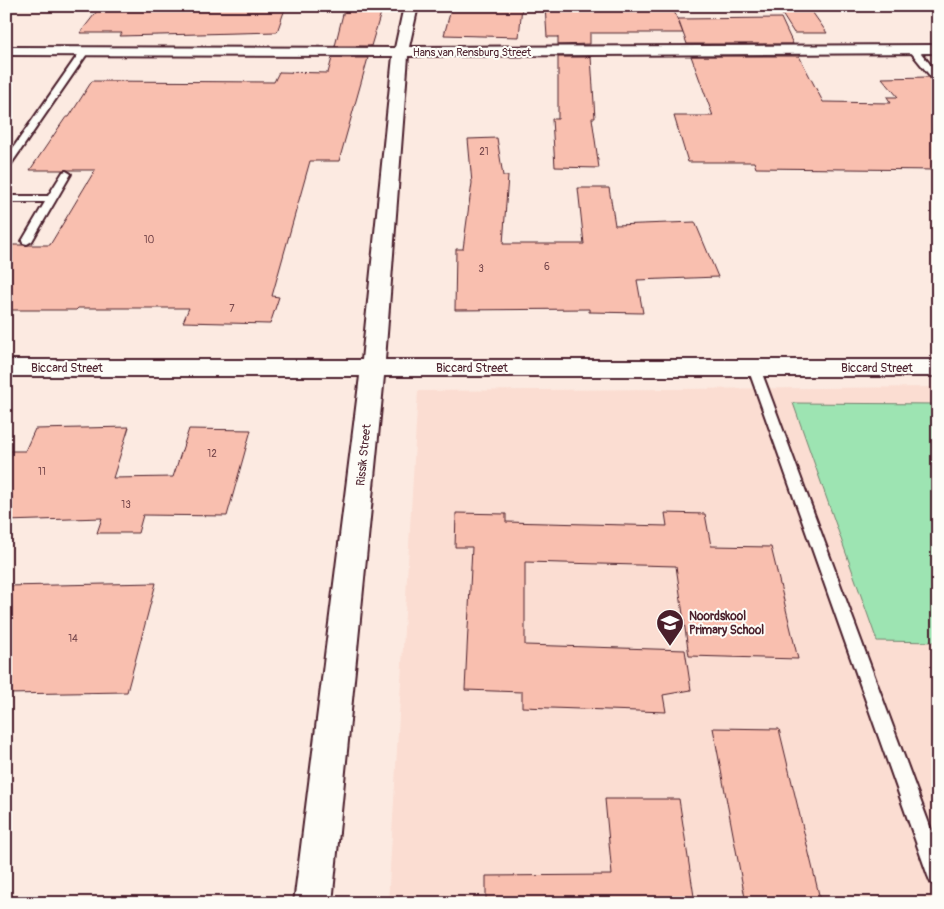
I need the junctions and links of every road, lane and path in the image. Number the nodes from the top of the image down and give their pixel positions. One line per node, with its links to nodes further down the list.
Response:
1 (411, 6): 6 (street, Rissik Street)
2 (913, 49): 3 (street, Hans van Rensburg Street); 6 (street, Hans van Rensburg Street); 7 (lane)
3 (938, 49)
4 (6, 51): 5 (street, Hans van Rensburg Street)
5 (85, 51): 6 (street, Hans van Rensburg Street); 8 (lane)
6 (401, 52): 13 (street, Rissik Street)
7 (938, 80)
8 (6, 165)
9 (66, 174): 11 (lane)
10 (6, 199): 11 (lane)
11 (51, 199): 12 (lane)
12 (27, 241)
13 (373, 367): 14 (street, Biccard Street); 15 (street, Biccard Street); 18 (street, Rissik Street)
14 (6, 368)
15 (754, 368): 16 (street, Biccard Street); 17 (lane)
16 (938, 368)
17 (938, 876)
18 (313, 903)

